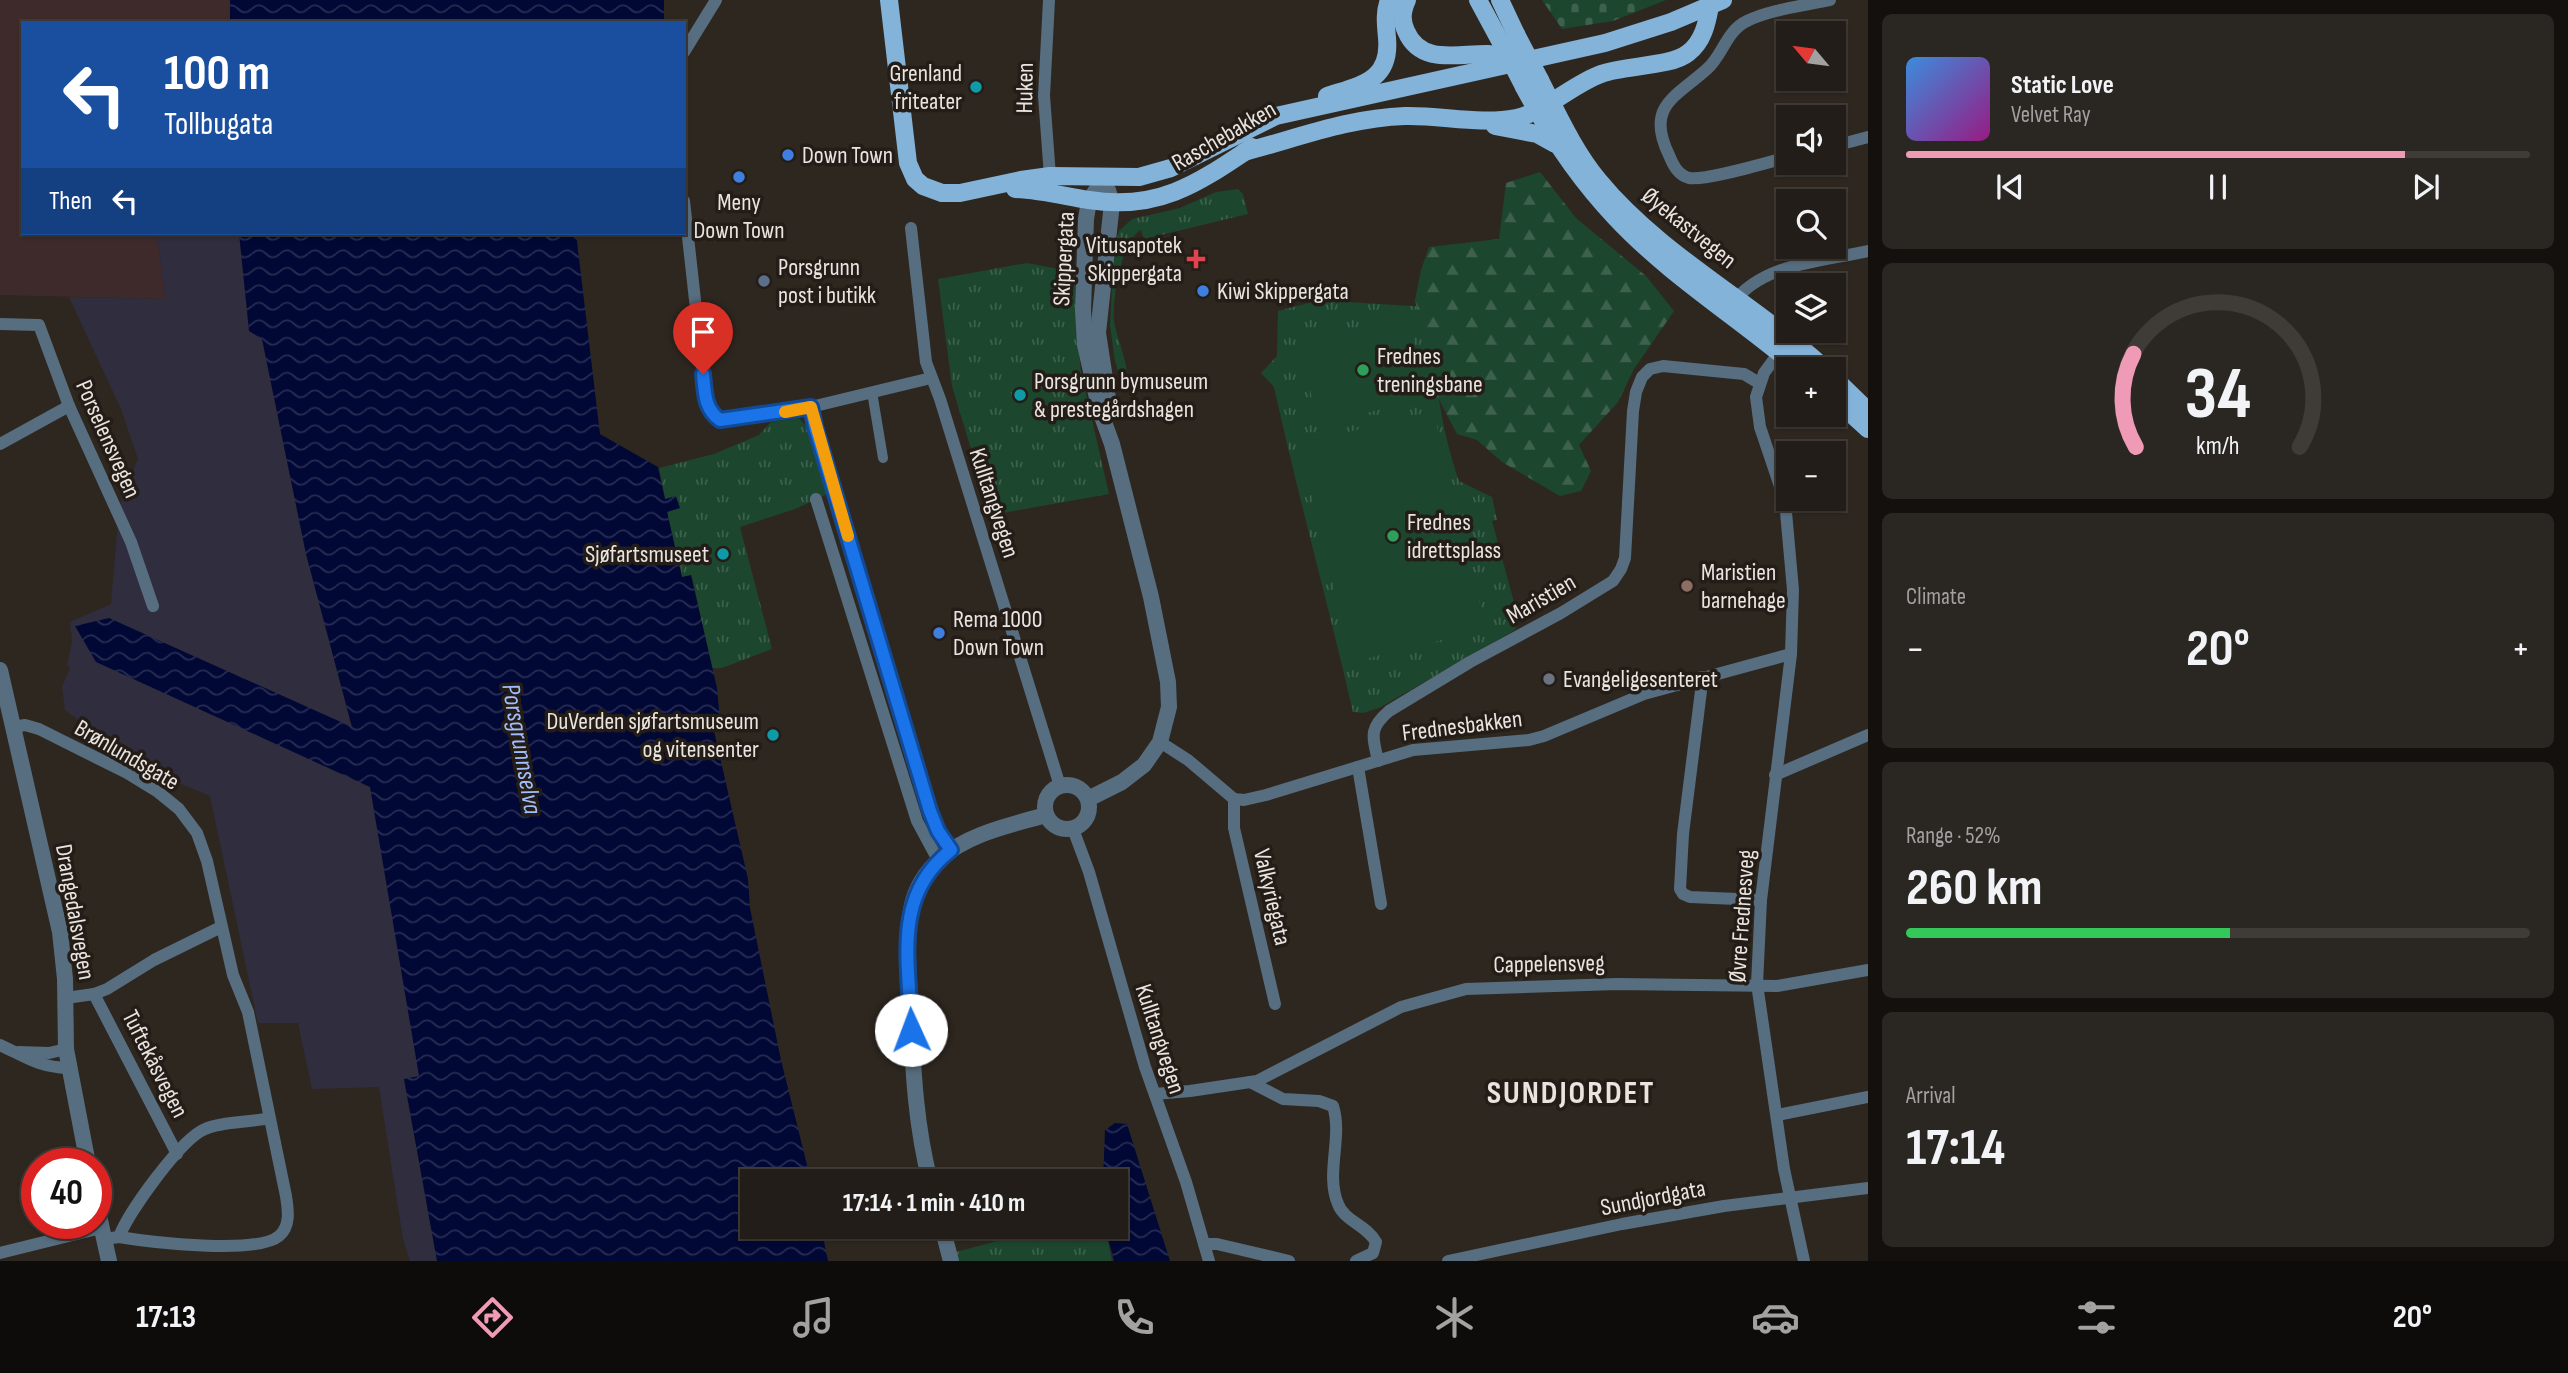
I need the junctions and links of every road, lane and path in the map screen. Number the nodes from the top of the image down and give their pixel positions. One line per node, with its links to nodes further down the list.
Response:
1 (716, 0): 10 (street)
2 (889, 0): 24 (main road, Raschebakken)
3 (1049, 0): 22 (street, Huken)
4 (1390, 0): 15 (main road)
5 (1407, 0): 11 (main road)
6 (1478, 0): 12 (main road, bridge)
7 (1500, 0): 12 (main road, bridge)
8 (1830, 0): 21 (street)
9 (1716, 3): 11 (main road, Raschebakken); 14 (main road)
10 (686, 48)
11 (1539, 58): 13 (main road, Raschebakken)
12 (1532, 83): 14 (main road)
13 (1358, 99): 15 (main road, Raschebakken); 20 (main road, Raschebakken)
14 (1544, 105): 16 (main road); 19 (main road, Øyekastvegen); 30 (main road, Øyekastvegen)
15 (1276, 116): 23 (main road, Raschebakken)
16 (1475, 120): 19 (main road); 20 (main road)
17 (1868, 137): 18 (street)
18 (1846, 143)
19 (1556, 144): 30 (main road, Øyekastvegen)
20 (1244, 152): 26 (main road, Raschebakken)
21 (1776, 160)
22 (1050, 176): 23 (main road, Raschebakken); 24 (main road, Raschebakken)
23 (1104, 178): 25 (street, Skippergata); 26 (street, Skippergata)
24 (987, 188): 25 (main road, Raschebakken)
25 (1090, 201): 26 (main road, Raschebakken); 45 (street, Skippergata)
26 (1112, 203): 45 (street, Skippergata)
27 (686, 219): 40 (street)
28 (911, 228): 35 (street, Kulltangvegen)
29 (1868, 251): 30 (street)
30 (1731, 304): 32 (main road, Øyekastvegen)
31 (0, 324): 39 (street, Porselensvegen)
32 (1784, 346): 33 (main road, Øyekastvegen); 34 (main road, Øyekastvegen); 36 (street)
33 (1792, 357)
34 (1804, 357)
35 (931, 378): 38 (street); 58 (street, Kulltangvegen)
36 (1759, 383): 49 (street); 55 (street, Maristien)
37 (1846, 390): 42 (main road)
38 (872, 392): 40 (street); 46 (street)
39 (69, 406): 44 (street); 48 (street, Porselensvegen)
40 (811, 407): 63 (street)
41 (1846, 409): 43 (main road)
42 (1868, 411)
43 (1868, 429)
44 (0, 444)
45 (1112, 444): 54 (street, Skippergata)
46 (883, 458)
47 (816, 499): 63 (street)
48 (153, 606)
49 (1791, 654): 51 (street, Frednesbakken); 57 (street, Øvre Frednesveg)
50 (0, 670): 52 (street, Drangedalsvegen)
51 (1700, 677): 55 (street, Frednesbakken); 64 (street)
52 (14, 727): 66 (street, Brønlundsgate); 70 (street, Drangedalsvegen)
53 (1868, 735): 57 (street)
54 (1160, 743): 59 (street, Skippergata); 60 (street)
55 (1378, 761): 56 (street, Frednesbakken)
56 (1358, 767): 60 (street, Frednesbakken); 65 (street)
57 (1775, 775): 64 (street, Øvre Frednesveg)
58 (1060, 786): 59 (street); 61 (street)
59 (1088, 799): 62 (street)
60 (1234, 799): 71 (street, Valkyriegata)
61 (1046, 815): 62 (street); 63 (street)
62 (1073, 829): 77 (street, Kulltangvegen)
63 (945, 855): 83 (street)
64 (1761, 900): 68 (street, Øvre Frednesveg)
65 (1381, 904)
66 (221, 927): 69 (street); 80 (street, Brønlundsgate)
67 (1868, 970): 68 (street, Cappelensveg)
68 (1757, 984): 76 (street, Cappelensveg); 79 (street, Øvre Frednesveg)
69 (94, 994): 70 (street); 82 (street, Tuftekåsvegen)
70 (66, 998): 73 (street, Drangedalsvegen)
71 (1275, 1004)
72 (0, 1045): 74 (street)
73 (66, 1049): 74 (street); 75 (street, Drangedalsvegen)
74 (15, 1052): 75 (street)
75 (68, 1068): 81 (street, Drangedalsvegen)
76 (1250, 1082): 77 (street, Cappelensveg); 98 (street)
77 (1155, 1094): 91 (street, Kulltangvegen)
78 (1868, 1097): 79 (street)
79 (1777, 1115): 85 (street, Øvre Frednesveg)
80 (269, 1118): 82 (street); 87 (street, Brønlundsgate)
81 (85, 1148)
82 (177, 1154): 86 (street)
83 (927, 1169)
84 (1868, 1188): 85 (street, Sundjordgata)
85 (1789, 1196): 93 (street, Sundjordgata); 100 (street, Øvre Frednesveg)
86 (112, 1231)
87 (112, 1235)
88 (84, 1239): 92 (street)
89 (108, 1239): 94 (street)
90 (945, 1239): 95 (street)
91 (1204, 1244): 96 (street, Kulltangvegen); 97 (street)
92 (0, 1253)
93 (1473, 1259): 99 (street, Sundjordgata)
94 (109, 1261)
95 (951, 1261)
96 (1209, 1261)
97 (1289, 1261)
98 (1356, 1261)
99 (1448, 1261)
100 (1804, 1261)

